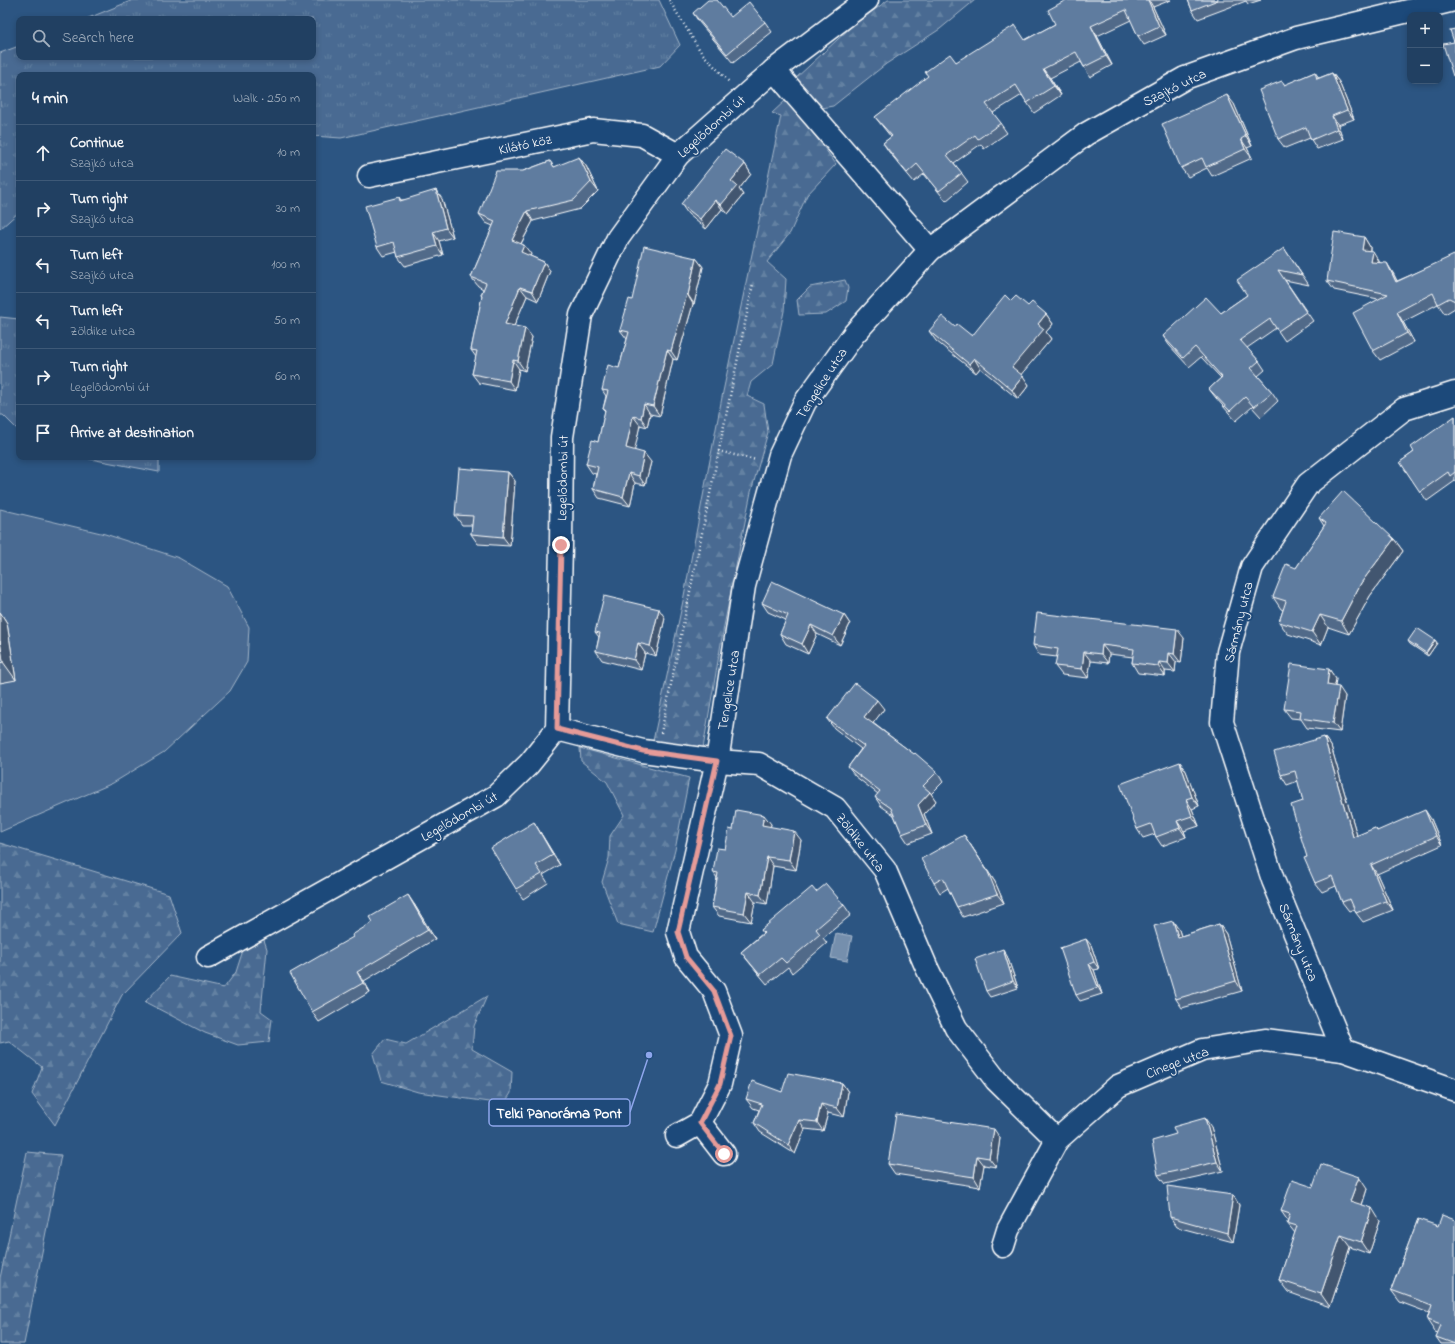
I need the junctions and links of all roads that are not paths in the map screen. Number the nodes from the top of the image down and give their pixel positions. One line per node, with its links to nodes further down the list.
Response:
1 (867, 0): 3 (street, Legelődombi út)
2 (1454, 0): 6 (street, Szajkó utca)
3 (774, 70): 4 (street, Legelődombi út); 6 (street)
4 (678, 155): 5 (street, Kilátó köz); 8 (street, Legelődombi út)
5 (369, 176)
6 (930, 250): 9 (street, Tengelice utca)
7 (1455, 393): 11 (street, Sármány utca)
8 (557, 729): 9 (street, Zöldike utca); 10 (street, Legelődombi út)
9 (717, 761): 13 (street); 15 (street, Zöldike utca)
10 (208, 957)
11 (1343, 1050): 12 (street, Cinege utca); 15 (street, Cinege utca)
12 (1455, 1090)
13 (700, 1123): 14 (street); 16 (street)
14 (677, 1136)
15 (1057, 1140): 17 (street, Cinege utca)
16 (724, 1154)
17 (1003, 1246)

